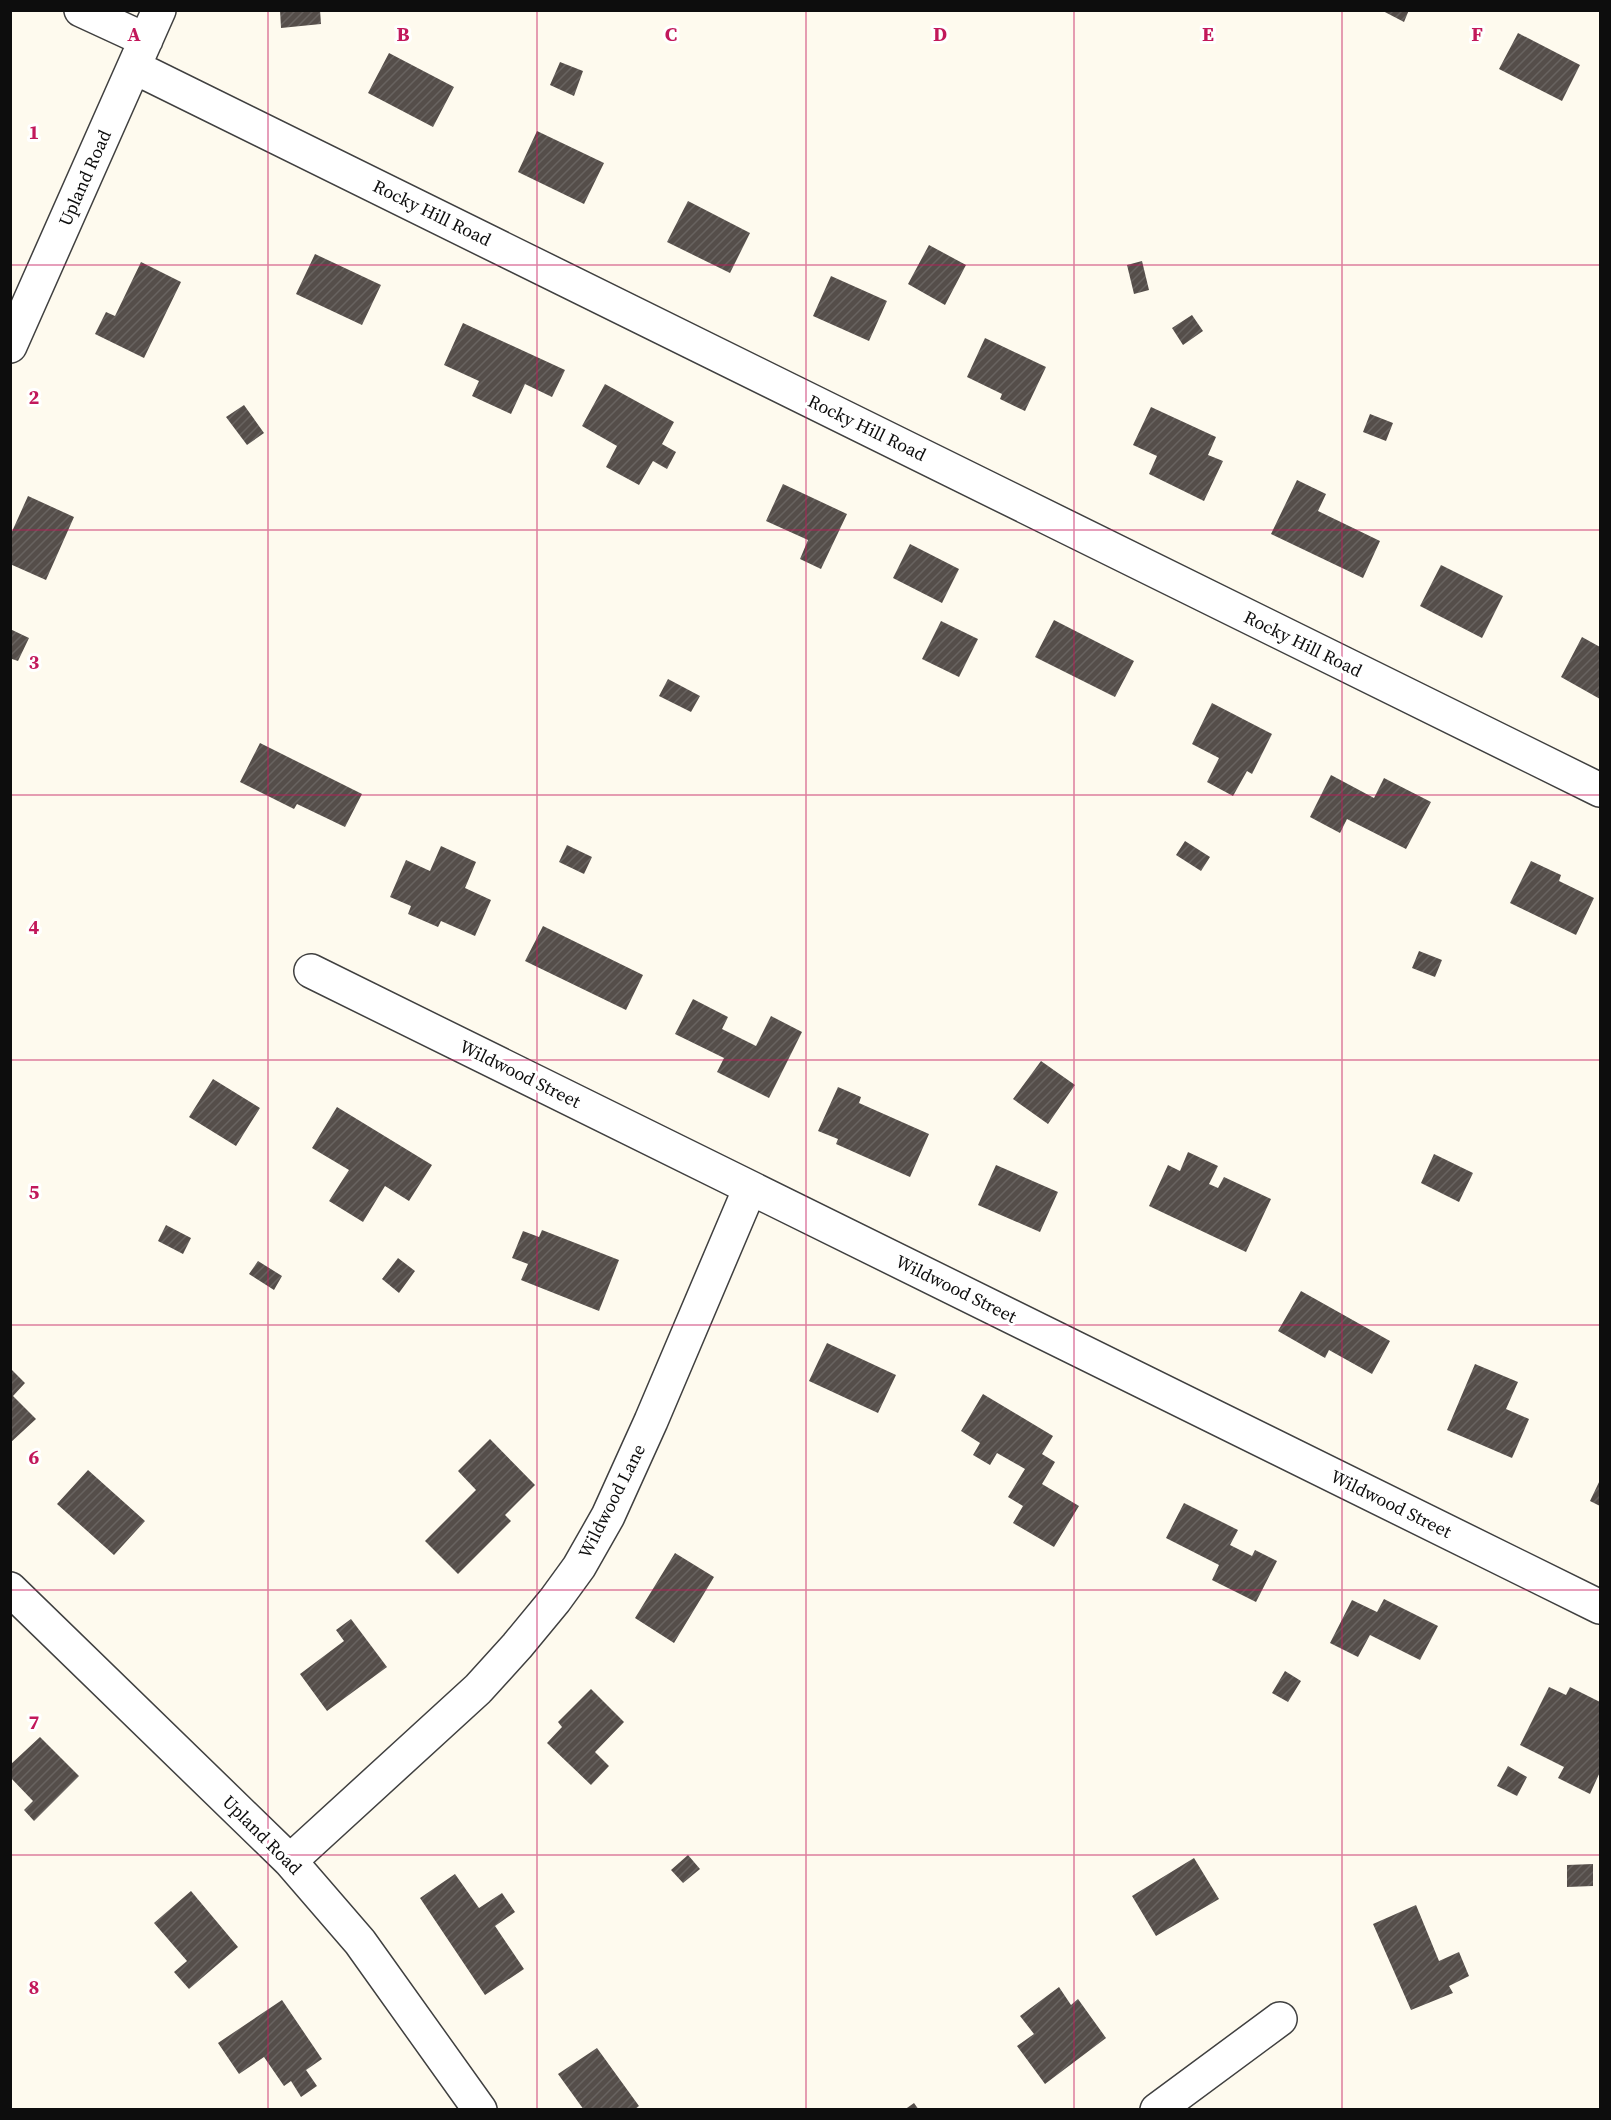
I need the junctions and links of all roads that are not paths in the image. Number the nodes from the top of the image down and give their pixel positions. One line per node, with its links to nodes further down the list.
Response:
1 (81, 10): 3 (street, Rocky Hill Road)
2 (159, 10): 3 (street, Upland Road)
3 (140, 53): 4 (street, Upland Road); 5 (street, Rocky Hill Road)
4 (10, 346)
5 (1600, 790)
6 (311, 971): 7 (street, Wildwood Street)
7 (750, 1188): 9 (street, Wildwood Street); 10 (street, Wildwood Lane)
8 (10, 1589): 10 (street, Upland Road)
9 (1600, 1607)
10 (290, 1861): 12 (street, Upland Road)
11 (1280, 2019): 13 (street)
12 (480, 2109)
13 (1157, 2109)

